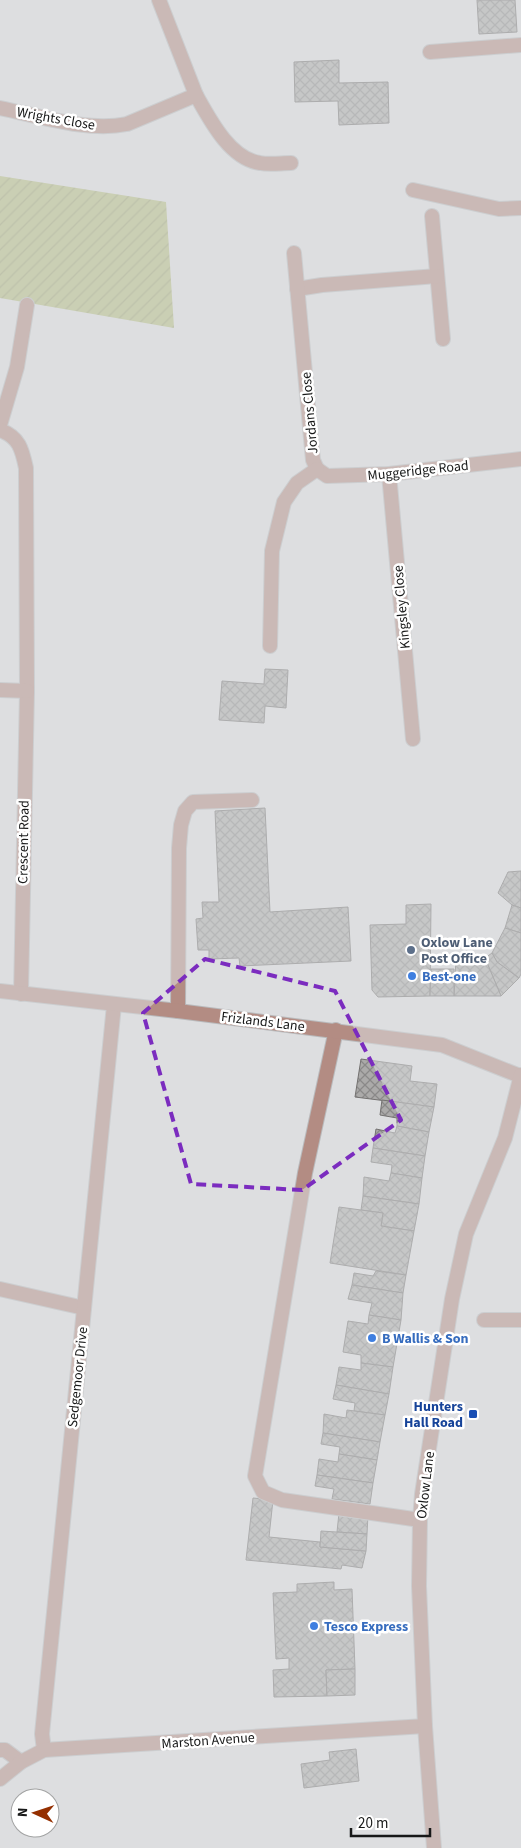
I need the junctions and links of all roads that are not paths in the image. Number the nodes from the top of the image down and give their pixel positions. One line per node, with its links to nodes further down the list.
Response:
1 (159, 0): 4 (street)
2 (521, 46): 3 (street)
3 (430, 52)
4 (196, 95): 5 (street, Wrights Close); 6 (street)
5 (0, 108)
6 (291, 164)
7 (413, 190): 8 (street)
8 (521, 208)
9 (432, 216): 11 (street)
10 (294, 253): 12 (street, Jordans Close)
11 (437, 276): 12 (street); 14 (street)
12 (297, 289): 18 (street, Jordans Close)
13 (27, 305): 15 (street)
14 (443, 339)
15 (0, 425)
16 (0, 430): 22 (street, Crescent Road)
17 (521, 459): 19 (street, Muggeridge Road)
18 (318, 469): 19 (street, Muggeridge Road); 20 (street, Jordans Close)
19 (389, 474): 23 (street, Kingsley Close)
20 (270, 646)
21 (0, 690): 22 (street)
22 (27, 691): 26 (street, Crescent Road)
23 (412, 739)
24 (252, 800): 28 (street)
25 (0, 991): 26 (street, Frizlands Lane)
26 (21, 994): 27 (street, Frizlands Lane)
27 (114, 1004): 28 (street, Frizlands Lane); 32 (street, Sedgemoor Drive)
28 (178, 1011): 29 (street, Frizlands Lane)
29 (336, 1030): 30 (street, Frizlands Lane); 35 (street)
30 (521, 1075): 35 (street, Oxlow Lane)
31 (0, 1289): 32 (street)
32 (84, 1308): 38 (street, Sedgemoor Drive)
33 (484, 1320): 34 (street)
34 (521, 1320)
35 (420, 1520): 36 (street, Oxlow Lane)
36 (425, 1726): 38 (street, Marston Avenue); 41 (street, Oxlow Lane)
37 (0, 1750): 39 (street)
38 (44, 1750): 39 (street, Marston Avenue)
39 (21, 1762): 40 (street, Marston Avenue)
40 (0, 1779)
41 (434, 1848)

